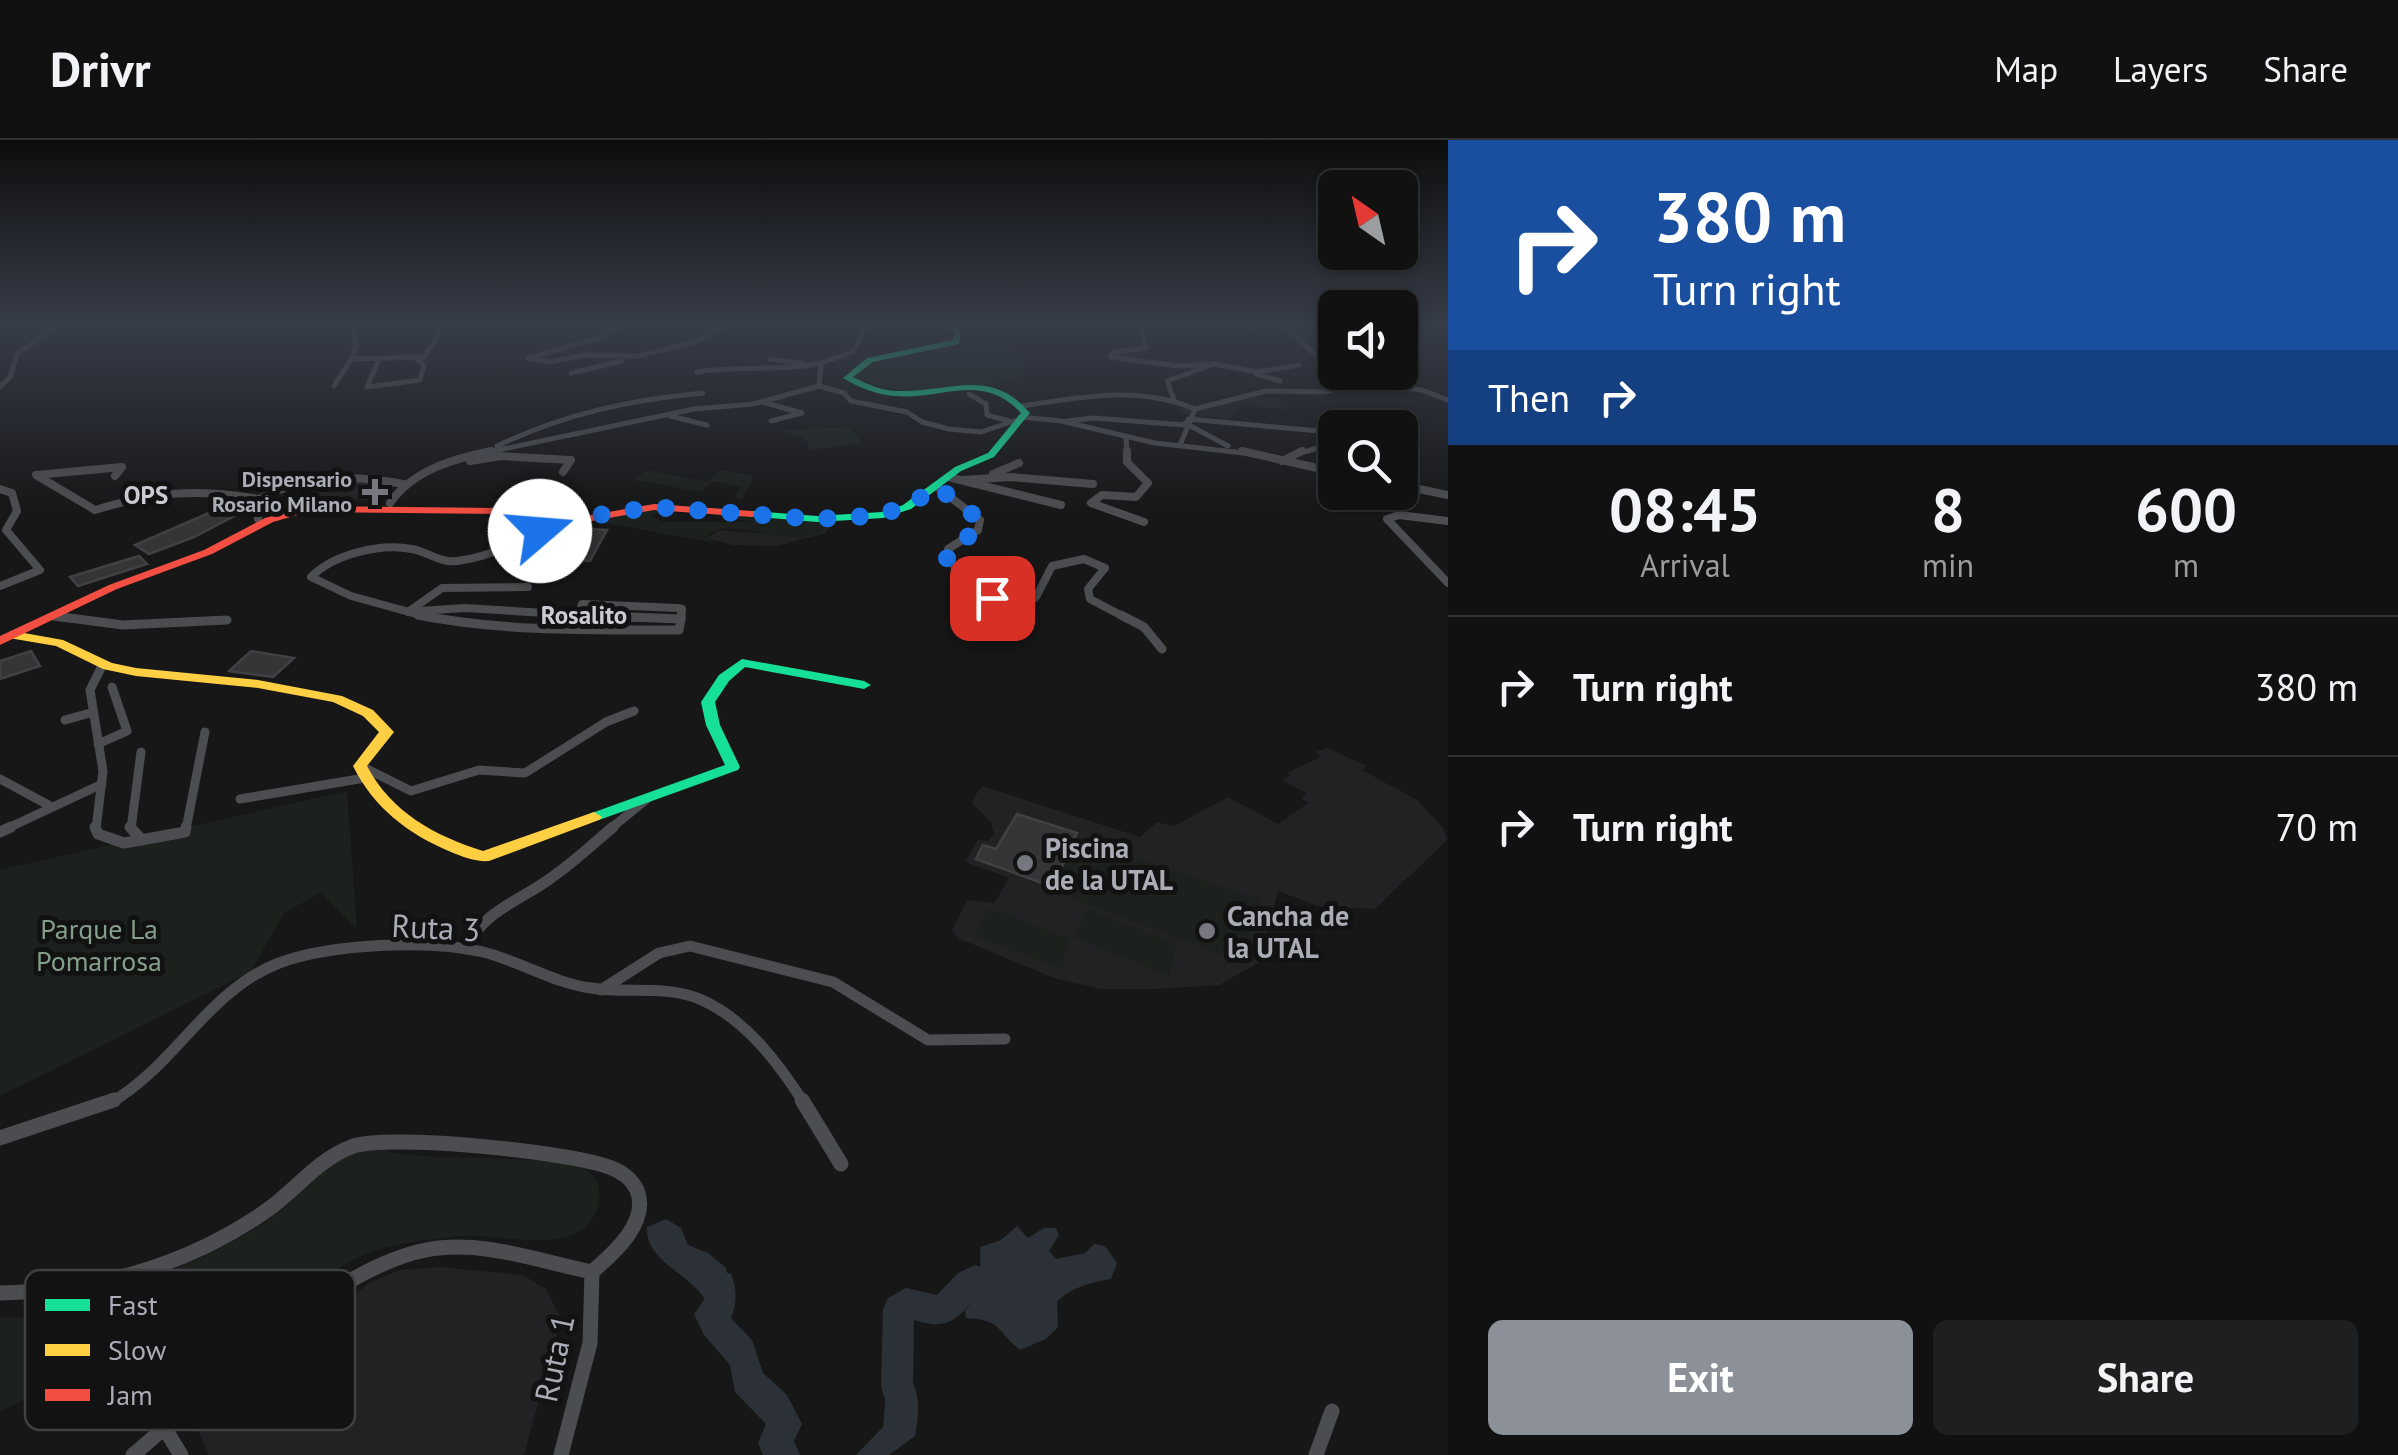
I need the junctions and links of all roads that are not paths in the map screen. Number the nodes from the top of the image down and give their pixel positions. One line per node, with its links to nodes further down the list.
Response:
1 (819, 386): 14 (street)
2 (821, 386): 18 (street)
3 (872, 386): 4 (street)
4 (984, 386)
5 (989, 386): 18 (street)
6 (1169, 386): 13 (street)
7 (668, 390): 15 (street)
8 (1331, 390): 16 (street)
9 (1418, 390): 12 (street)
10 (702, 393): 15 (street)
11 (969, 394): 18 (street)
12 (1448, 396)
13 (1174, 400): 16 (street); 18 (street)
14 (761, 402): 17 (street); 19 (street)
15 (618, 406): 27 (street)
16 (1194, 409): 22 (street)
17 (669, 415): 20 (street); 28 (street)
18 (1019, 415): 21 (street); 40 (street)
19 (771, 420)
20 (681, 421): 23 (street); 25 (street)
21 (1061, 421): 22 (street); 26 (street)
22 (1186, 422): 24 (street); 29 (street); 32 (street)
23 (707, 425)
24 (1318, 431)
25 (676, 434)
26 (1126, 438): 29 (street); 52 (street)
27 (510, 441): 28 (street); 33 (street)
28 (524, 446): 31 (street)
29 (1180, 446): 32 (street)
30 (1318, 448): 34 (street)
31 (505, 449): 33 (street); 37 (street)
32 (1233, 449): 34 (street)
33 (490, 452): 41 (street)
34 (1282, 460): 36 (street)
35 (1020, 462): 38 (street)
36 (1318, 468)
37 (562, 472)
38 (993, 474): 40 (street); 42 (street)
39 (115, 476): 46 (street)
40 (949, 481): 48 (street); 49 (street); 60 (street)
41 (404, 484): 46 (street); 47 (street)
42 (1092, 484)
43 (1418, 488): 45 (street)
44 (0, 489): 54 (street)
45 (1448, 495)
46 (259, 499): 50 (street)
47 (390, 503): 49 (street); 50 (street)
48 (1060, 505)
49 (567, 518): 56 (street); 57 (street)
50 (258, 520): 59 (street)
51 (1448, 521): 53 (street)
52 (1144, 522)
53 (1448, 583)
54 (0, 586)
55 (528, 587): 56 (street)
56 (408, 612): 56 (street)
57 (54, 616): 58 (street); 59 (street)
58 (227, 620)
59 (4, 636): 61 (street)
60 (1162, 649)
61 (103, 664): 65 (street); 70 (street)
62 (864, 685): 74 (street)
63 (112, 687): 68 (street)
64 (634, 712): 70 (street)
65 (90, 713): 66 (street); 68 (street)
66 (64, 720)
67 (206, 732): 77 (street)
68 (98, 744): 72 (street)
69 (141, 752): 77 (street)
70 (362, 772): 73 (street); 74 (street)
71 (0, 779): 75 (street)
72 (102, 784): 75 (street); 77 (street)
73 (240, 799)
74 (647, 799): 78 (street)
75 (52, 808): 76 (street)
76 (0, 832)
77 (142, 840)
78 (466, 949): 79 (street, Ruta 3); 81 (street, Ruta 3)
79 (601, 990): 80 (street); 82 (street, Ruta 3)
80 (1005, 1039)
81 (0, 1138)
82 (841, 1164)
83 (139, 1270): 84 (street)
84 (592, 1272): 85 (street); 93 (street, Ruta 1)
85 (355, 1279)
86 (25, 1293): 87 (street)
87 (0, 1294)
88 (1332, 1412): 94 (street)
89 (163, 1430): 91 (street)
90 (166, 1430): 92 (street)
91 (133, 1455)
92 (180, 1455)
93 (561, 1455)
94 (1316, 1455)

